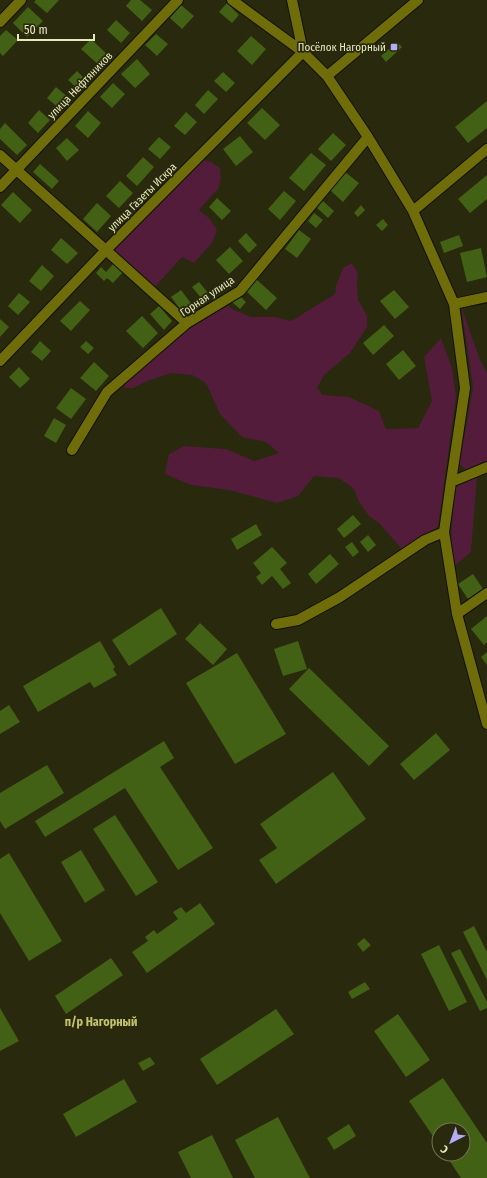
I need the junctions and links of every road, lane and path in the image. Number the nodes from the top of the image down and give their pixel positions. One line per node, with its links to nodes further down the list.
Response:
1 (22, 0): 6 (street)
2 (178, 0): 12 (street, улица Нефтяников)
3 (232, 0): 7 (street)
4 (292, 0): 7 (street)
5 (418, 0): 8 (street)
6 (0, 22)
7 (303, 52): 8 (street); 15 (street, улица Газеты Искра)
8 (327, 76): 9 (street)
9 (368, 137): 14 (street); 18 (street, Горная улица)
10 (487, 149): 14 (street)
11 (0, 155): 12 (street)
12 (16, 169): 13 (street, улица Нефтяников); 15 (street)
13 (0, 187)
14 (413, 210): 17 (street)
15 (106, 250): 18 (street); 19 (street, улица Газеты Искра)
16 (487, 297): 17 (street)
17 (454, 304): 22 (street)
18 (187, 323): 20 (street, Горная улица)
19 (0, 361)
20 (72, 450)
21 (487, 467): 22 (street)
22 (451, 482): 23 (street)
23 (444, 532): 25 (street); 26 (street)
24 (487, 593): 25 (street)
25 (457, 614): 27 (street)
26 (276, 624)
27 (487, 724)

